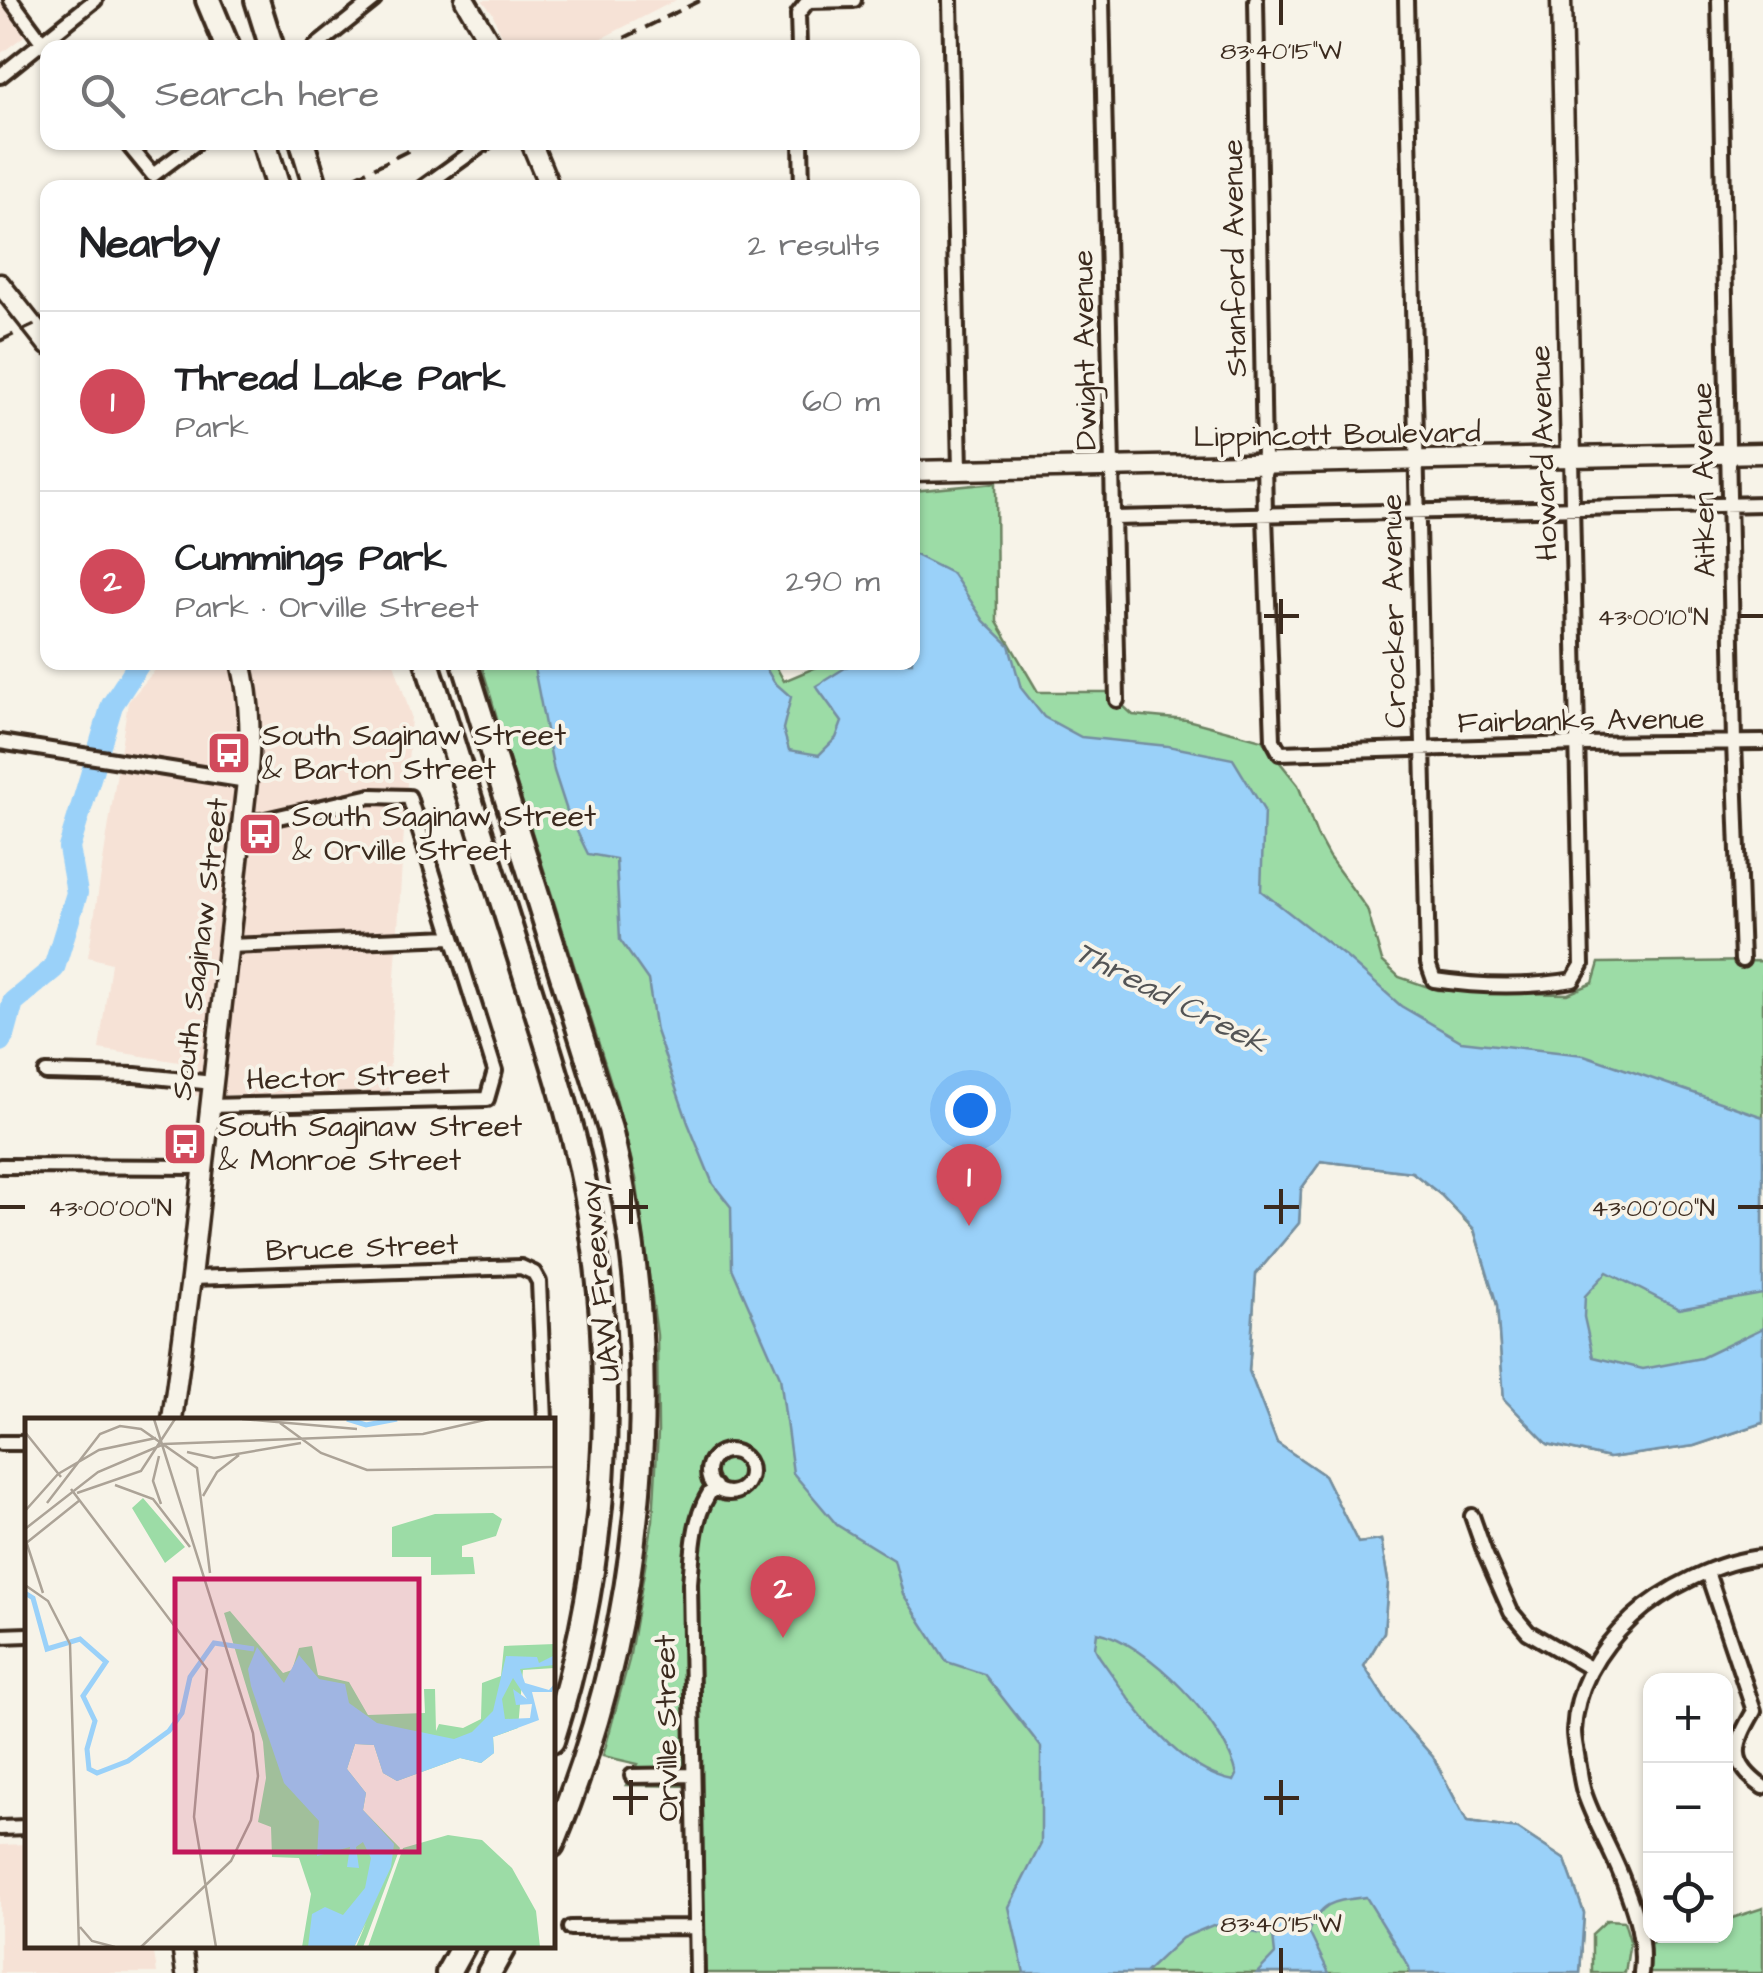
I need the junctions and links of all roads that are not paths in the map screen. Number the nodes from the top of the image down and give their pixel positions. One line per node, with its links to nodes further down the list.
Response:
1 (11, 0): 17 (street)
2 (94, 0): 18 (street)
3 (208, 0): 19 (highway)
4 (219, 0): 20 (highway)
5 (258, 0): 21 (highway)
6 (268, 0): 22 (highway)
7 (374, 0): 23 (street)
8 (465, 0): 24 (street)
9 (854, 0): 16 (street)
10 (950, 0): 48 (street)
11 (1102, 0): 47 (street, Dwight Avenue)
12 (1256, 0): 46 (street, Stanford Avenue)
13 (1406, 0): 45 (street, Crocker Avenue)
14 (1561, 0): 44 (street, Howard Avenue)
15 (1719, 0): 43 (street, Aitken Avenue)
16 (808, 1): 25 (street)
17 (41, 40)
18 (51, 40)
19 (227, 40)
20 (229, 40)
21 (272, 40)
22 (274, 40)
23 (324, 40)
24 (488, 40)
25 (798, 40)
26 (40, 49): 27 (street)
27 (0, 76)
28 (133, 150): 29 (street)
29 (186, 150)
30 (266, 150): 35 (highway)
31 (304, 150): 36 (highway)
32 (475, 150): 37 (street)
33 (535, 150): 38 (street)
34 (800, 150): 39 (street)
35 (276, 180)
36 (314, 180)
37 (433, 180)
38 (547, 180)
39 (802, 180)
40 (0, 284): 41 (street)
41 (40, 336)
42 (1763, 452): 43 (street, Lippincott Boulevard)
43 (1728, 453): 44 (street, Lippincott Boulevard); 51 (street, Aitken Avenue)
44 (1570, 457): 45 (street, Lippincott Boulevard); 52 (street, Howard Avenue)
45 (1416, 461): 46 (street, Lippincott Boulevard); 53 (street, Crocker Avenue)
46 (1266, 463): 47 (street, Lippincott Boulevard); 54 (street, Stanford Avenue)
47 (1112, 467): 48 (street, Lippincott Boulevard); 55 (street, Dwight Avenue)
48 (960, 470): 49 (street, Lippincott Boulevard)
49 (920, 471)
50 (1763, 504): 51 (street)
51 (1730, 506): 52 (street); 61 (street, Aitken Avenue)
52 (1573, 508): 53 (street); 63 (street, Howard Avenue)
53 (1416, 513): 54 (street); 64 (street, Crocker Avenue)
54 (1265, 516): 55 (street); 65 (street, Stanford Avenue)
55 (1114, 518): 59 (street, Dwight Avenue)
56 (242, 670): 66 (street, South Saginaw Street)
57 (430, 670): 90 (highway, UAW Freeway)
58 (467, 670): 96 (highway, UAW Freeway)
59 (1117, 700)
60 (0, 742): 66 (street)
61 (1734, 742): 62 (street, Fairbanks Avenue); 63 (street, Fairbanks Avenue); 70 (street, Aitken Avenue)
62 (1763, 742)
63 (1578, 744): 64 (street, Fairbanks Avenue); 71 (street, Howard Avenue)
64 (1422, 750): 65 (street, Fairbanks Avenue); 71 (street, Crocker Avenue)
65 (1280, 753)
66 (247, 781): 67 (street, South Saginaw Street)
67 (243, 821): 68 (street); 69 (street, South Saginaw Street)
68 (452, 937): 69 (street); 74 (street, Hector Street)
69 (228, 946): 73 (street, South Saginaw Street)
70 (1742, 960)
71 (1434, 980)
72 (46, 1073): 73 (street)
73 (212, 1083): 74 (street, South Saginaw Street)
74 (210, 1106): 76 (street, South Saginaw Street)
75 (0, 1166): 76 (street)
76 (202, 1167): 77 (street, South Saginaw Street)
77 (191, 1278): 78 (street, South Saginaw Street); 79 (street, Bruce Street)
78 (172, 1418)
79 (545, 1418)
80 (25, 1442): 81 (street)
81 (0, 1443)
82 (715, 1486): 91 (street, Orville Street)
83 (1472, 1516): 88 (street)
84 (1763, 1557): 85 (street)
85 (1707, 1572): 88 (street); 89 (street)
86 (25, 1635): 87 (street)
87 (0, 1636)
88 (1590, 1668): 106 (street)
89 (1759, 1714): 93 (street)
90 (555, 1730)
91 (692, 1775): 92 (street); 97 (street, Orville Street)
92 (632, 1776)
93 (1763, 1787)
94 (25, 1827): 95 (street)
95 (0, 1828)
96 (555, 1837)
97 (696, 1927): 98 (street); 105 (street, Orville Street)
98 (570, 1928)
99 (182, 1948): 102 (street)
100 (462, 1948): 103 (highway)
101 (503, 1948): 104 (highway)
102 (186, 1973)
103 (448, 1973)
104 (490, 1973)
105 (697, 1973)
106 (1641, 1973)

